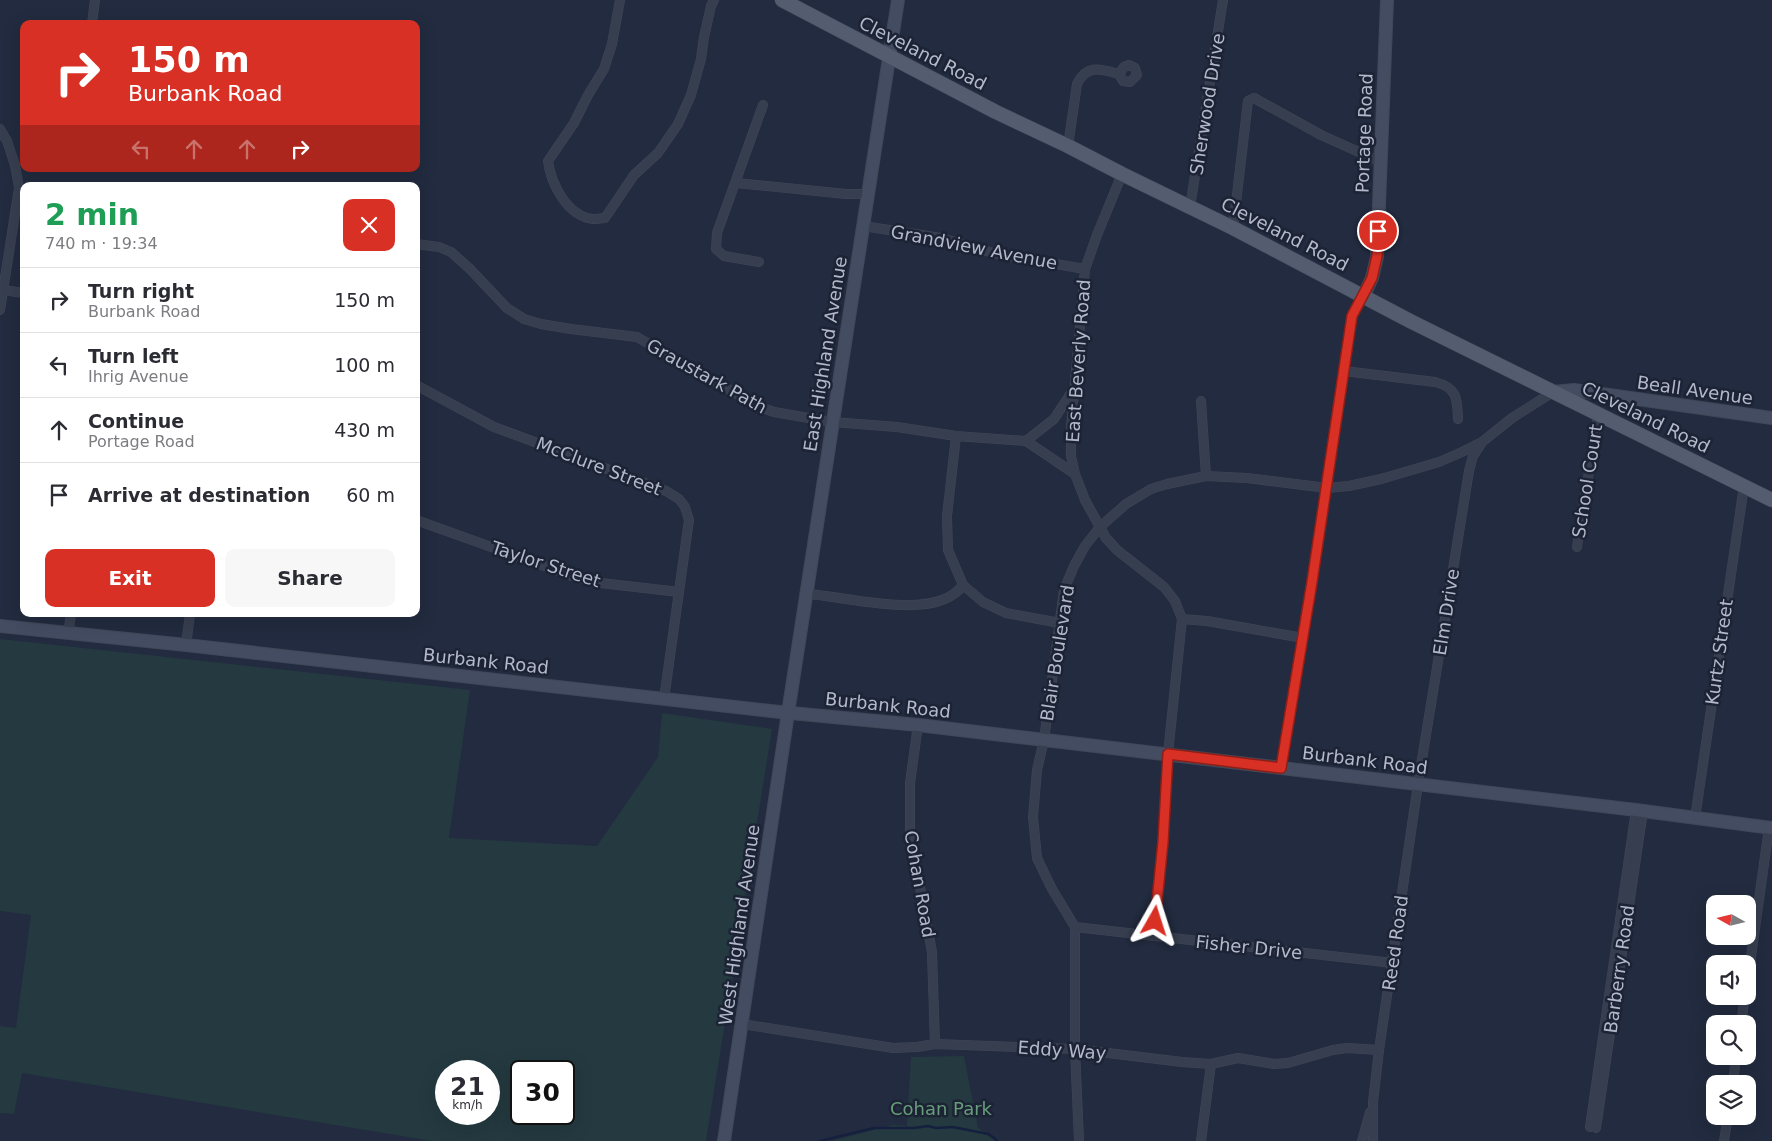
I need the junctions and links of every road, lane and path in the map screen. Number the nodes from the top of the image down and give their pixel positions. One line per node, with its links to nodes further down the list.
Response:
1 (95, 0): 8 (street)
2 (620, 0): 3 (street)
3 (714, 0)
4 (782, 0): 9 (main road, Cleveland Road)
5 (898, 0): 9 (main road, East Highland Avenue)
6 (1223, 0): 20 (street, Sherwood Drive)
7 (1387, 0): 14 (main road, Portage Road)
8 (92, 20)
9 (890, 57): 13 (main road, Cleveland Road); 19 (main road, East Highland Avenue)
10 (1119, 74): 13 (street)
11 (763, 106): 16 (street)
12 (0, 129): 17 (street)
13 (1068, 146): 15 (main road, Cleveland Road)
14 (1381, 162): 22 (street); 28 (main road, Portage Road)
15 (1122, 174): 20 (main road, Cleveland Road); 25 (street, East Beverly Road)
16 (736, 183): 19 (street); 24 (street)
17 (20, 184)
18 (20, 194): 26 (street)
19 (868, 194): 21 (main road, East Highland Avenue)
20 (1190, 207): 22 (main road, Cleveland Road)
21 (863, 226): 25 (street, Grandview Avenue); 38 (main road, East Highland Avenue)
22 (1233, 228): 28 (main road, Cleveland Road)
23 (420, 245): 38 (street, Graustark Path)
24 (760, 262)
25 (1085, 269): 32 (street, East Beverly Road)
26 (3, 290): 27 (street); 29 (street)
27 (20, 292)
28 (1364, 295): 30 (street); 33 (main road, Cleveland Road)
29 (0, 310)
30 (1344, 371): 37 (street); 45 (street)
31 (420, 388): 51 (street, McClure Street)
32 (1075, 388): 40 (street); 42 (street, East Beverly Road)
33 (1553, 392): 35 (main road, Cleveland Road); 36 (main road, Beall Avenue); 41 (street, Blair Boulevard)
34 (1201, 401): 43 (street)
35 (1598, 415): 44 (main road, Cleveland Road); 49 (street, School Court)
36 (1772, 418)
37 (1458, 419)
38 (832, 422): 39 (street, Graustark Path); 52 (main road, East Highland Avenue)
39 (956, 436): 40 (street, Graustark Path); 50 (street)
40 (1026, 441): 42 (street, Graustark Path)
41 (1482, 442): 45 (street, Blair Boulevard); 67 (street, Elm Drive)
42 (1075, 474): 48 (street, East Beverly Road)
43 (1206, 476): 45 (street, Blair Boulevard); 48 (street, Blair Boulevard)
44 (1744, 486): 46 (main road, Cleveland Road); 69 (street, Kurtz Street)
45 (1327, 488): 59 (street)
46 (1772, 500)
47 (420, 521): 51 (street, Taylor Street)
48 (1100, 528): 55 (street, East Beverly Road); 56 (street, Blair Boulevard)
49 (1577, 547)
50 (963, 585): 52 (street); 56 (street)
51 (679, 592): 61 (street, McClure Street)
52 (807, 594): 62 (main road, East Highland Avenue)
53 (71, 617): 58 (street)
54 (190, 617): 60 (street)
55 (1182, 619): 59 (street); 65 (street)
56 (1060, 623): 64 (street, Blair Boulevard)
57 (0, 626): 58 (main road, Burbank Road)
58 (68, 634): 60 (main road, Burbank Road)
59 (1303, 638): 66 (street)
60 (186, 645): 61 (main road, Burbank Road)
61 (664, 698): 62 (main road, Burbank Road)
62 (788, 713): 63 (main road, Burbank Road); 75 (main road, West Highland Avenue)
63 (918, 725): 64 (main road, Burbank Road); 76 (street, Cohan Road)
64 (1044, 740): 65 (main road, Burbank Road); 71 (street, Blair Boulevard)
65 (1168, 754): 66 (main road, Burbank Road); 72 (street)
66 (1281, 768): 67 (main road, Burbank Road)
67 (1418, 784): 68 (main road, Burbank Road); 74 (street, Reed Road)
68 (1640, 810): 69 (main road, Burbank Road); 82 (street, Barberry Road)
69 (1695, 818): 70 (main road, Burbank Road)
70 (1770, 828): 73 (street)
71 (1075, 927): 72 (street, Fisher Drive); 77 (street)
72 (1154, 936): 74 (street, Fisher Drive)
73 (1751, 955)
74 (1393, 963): 78 (street, Reed Road)
75 (742, 1024): 76 (street, Eddy Way); 83 (main road, West Highland Avenue)
76 (935, 1044): 77 (street, Eddy Way)
77 (1075, 1049): 79 (street, Eddy Way); 84 (street)
78 (1379, 1050): 79 (street, Eddy Way); 80 (street, Reed Road)
79 (1210, 1064): 85 (street)
80 (1373, 1102): 86 (street, Reed Road); 87 (street, Reed Road)
81 (1727, 1125): 88 (street)
82 (1593, 1127)
83 (724, 1141)
84 (1079, 1141)
85 (1201, 1141)
86 (1362, 1141)
87 (1373, 1141)
88 (1724, 1141)

